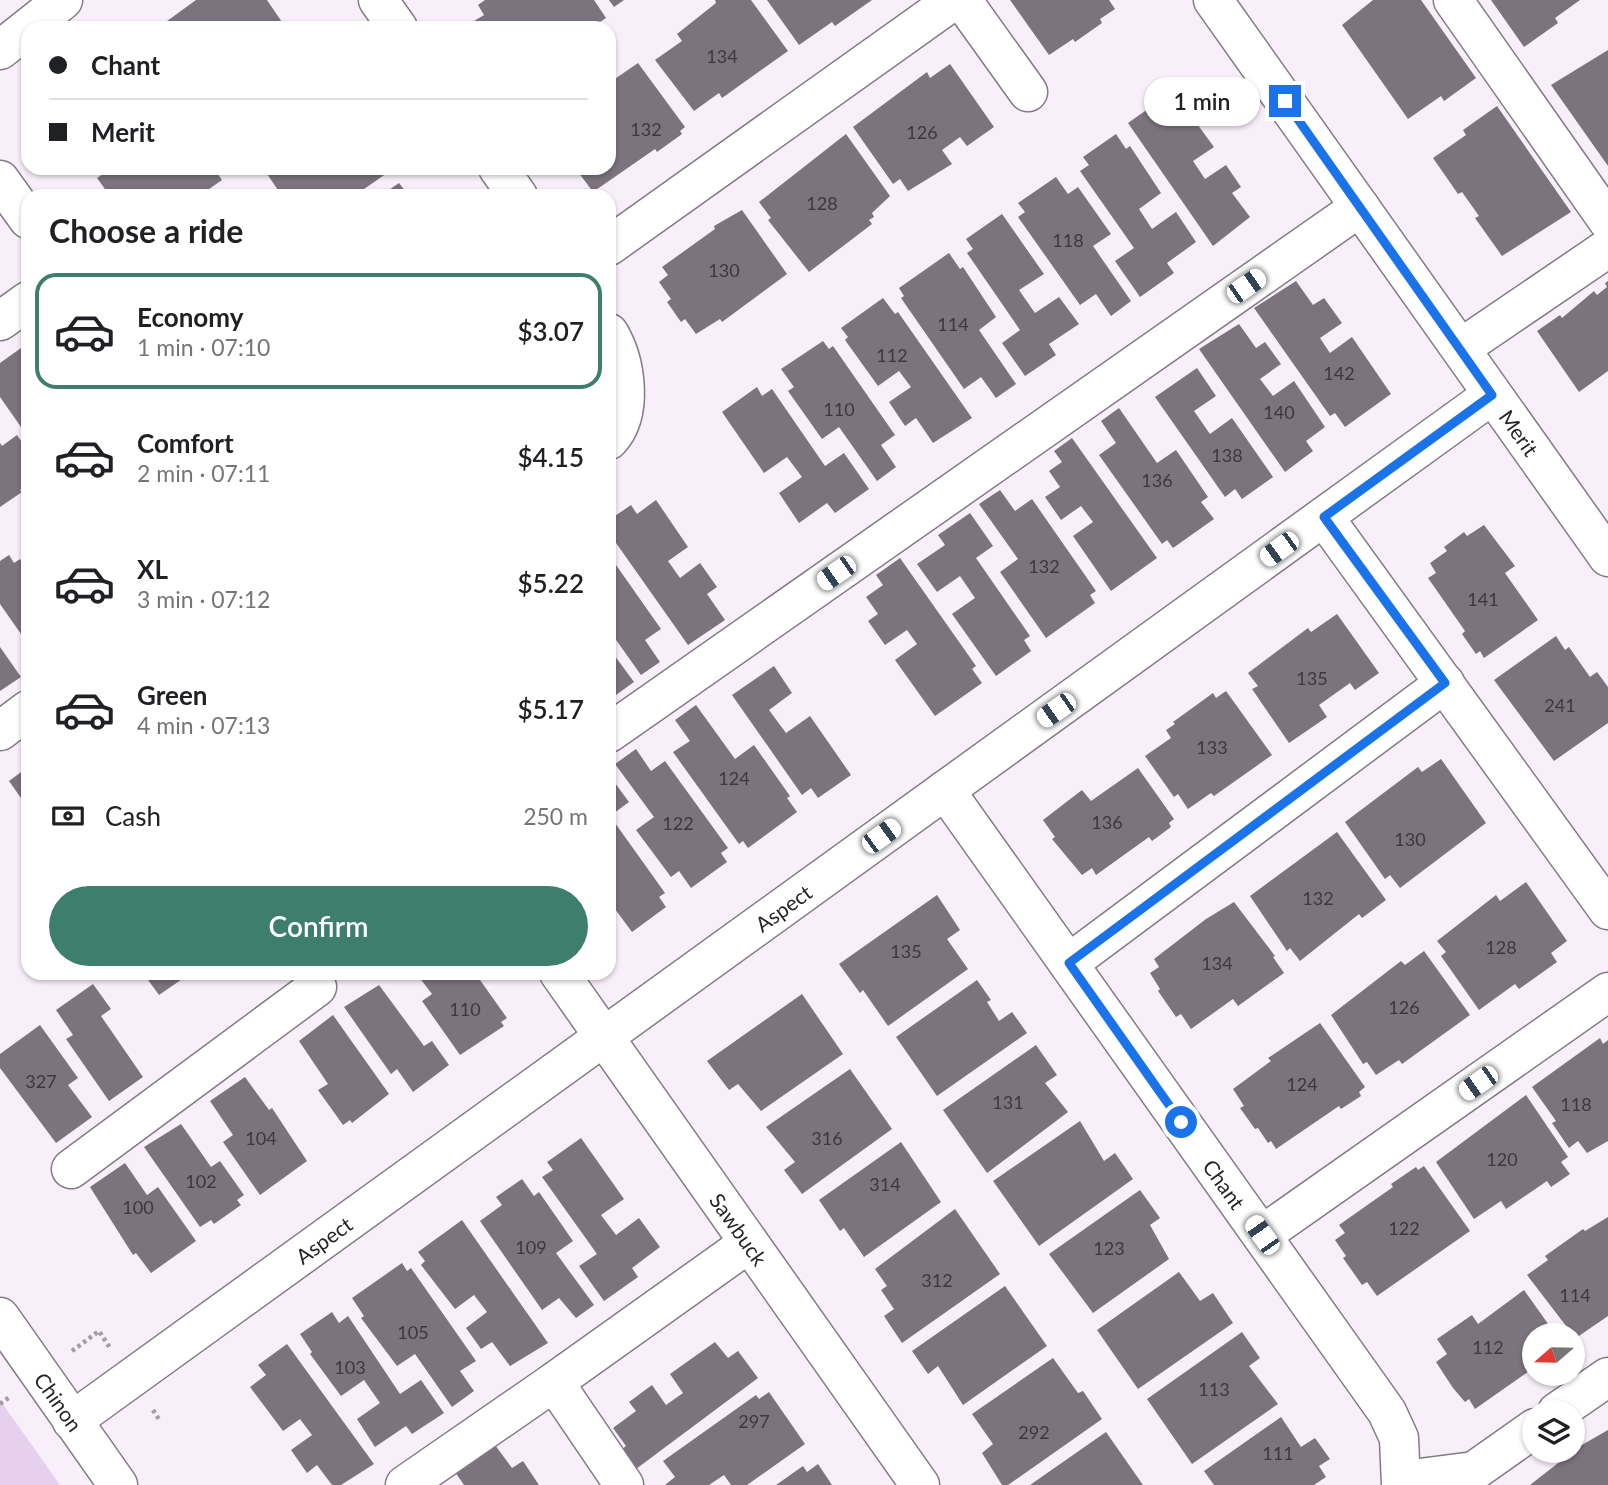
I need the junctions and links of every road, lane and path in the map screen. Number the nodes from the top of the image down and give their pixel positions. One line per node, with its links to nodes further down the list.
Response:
1 (63, 0): 6 (street)
2 (954, 0): 14 (street)
3 (962, 0): 9 (street)
4 (1453, 0): 13 (street)
5 (1230, 6): 11 (street, Merit)
6 (37, 21)
7 (21, 33): 8 (street)
8 (0, 50)
9 (1028, 92)
10 (0, 180): 12 (street)
11 (1360, 207): 19 (street, Merit); 26 (street)
12 (21, 209)
13 (1608, 221)
14 (616, 241)
15 (1608, 248): 19 (street)
16 (21, 306): 17 (street)
17 (0, 321)
18 (616, 344): 21 (street)
19 (1461, 348): 20 (street, Merit)
20 (1492, 395): 22 (street, Aspect); 23 (street, Merit)
21 (616, 433)
22 (1324, 517): 24 (street); 28 (street, Aspect)
23 (1608, 557)
24 (1445, 683): 29 (street); 30 (street)
25 (21, 715): 27 (street)
26 (616, 728)
27 (0, 731)
28 (945, 790): 30 (street, Chant); 34 (street, Aspect)
29 (1608, 910)
30 (1069, 963): 36 (street, Chant)
31 (317, 980): 35 (street)
32 (564, 980): 34 (street, Sawbuck)
33 (1608, 992): 36 (street)
34 (604, 1037): 37 (street, Sawbuck); 42 (street, Aspect)
35 (71, 1169)
36 (1262, 1235): 44 (street, Chant)
37 (750, 1243): 40 (street); 48 (street, Sawbuck)
38 (0, 1317): 42 (street, Chinon)
39 (1608, 1377): 41 (street)
40 (554, 1382): 46 (street); 47 (street)
41 (1575, 1400)
42 (72, 1421): 45 (street, Chinon)
43 (1522, 1437): 44 (street)
44 (1402, 1483)
45 (118, 1485)
46 (405, 1485)
47 (624, 1485)
48 (920, 1485)

